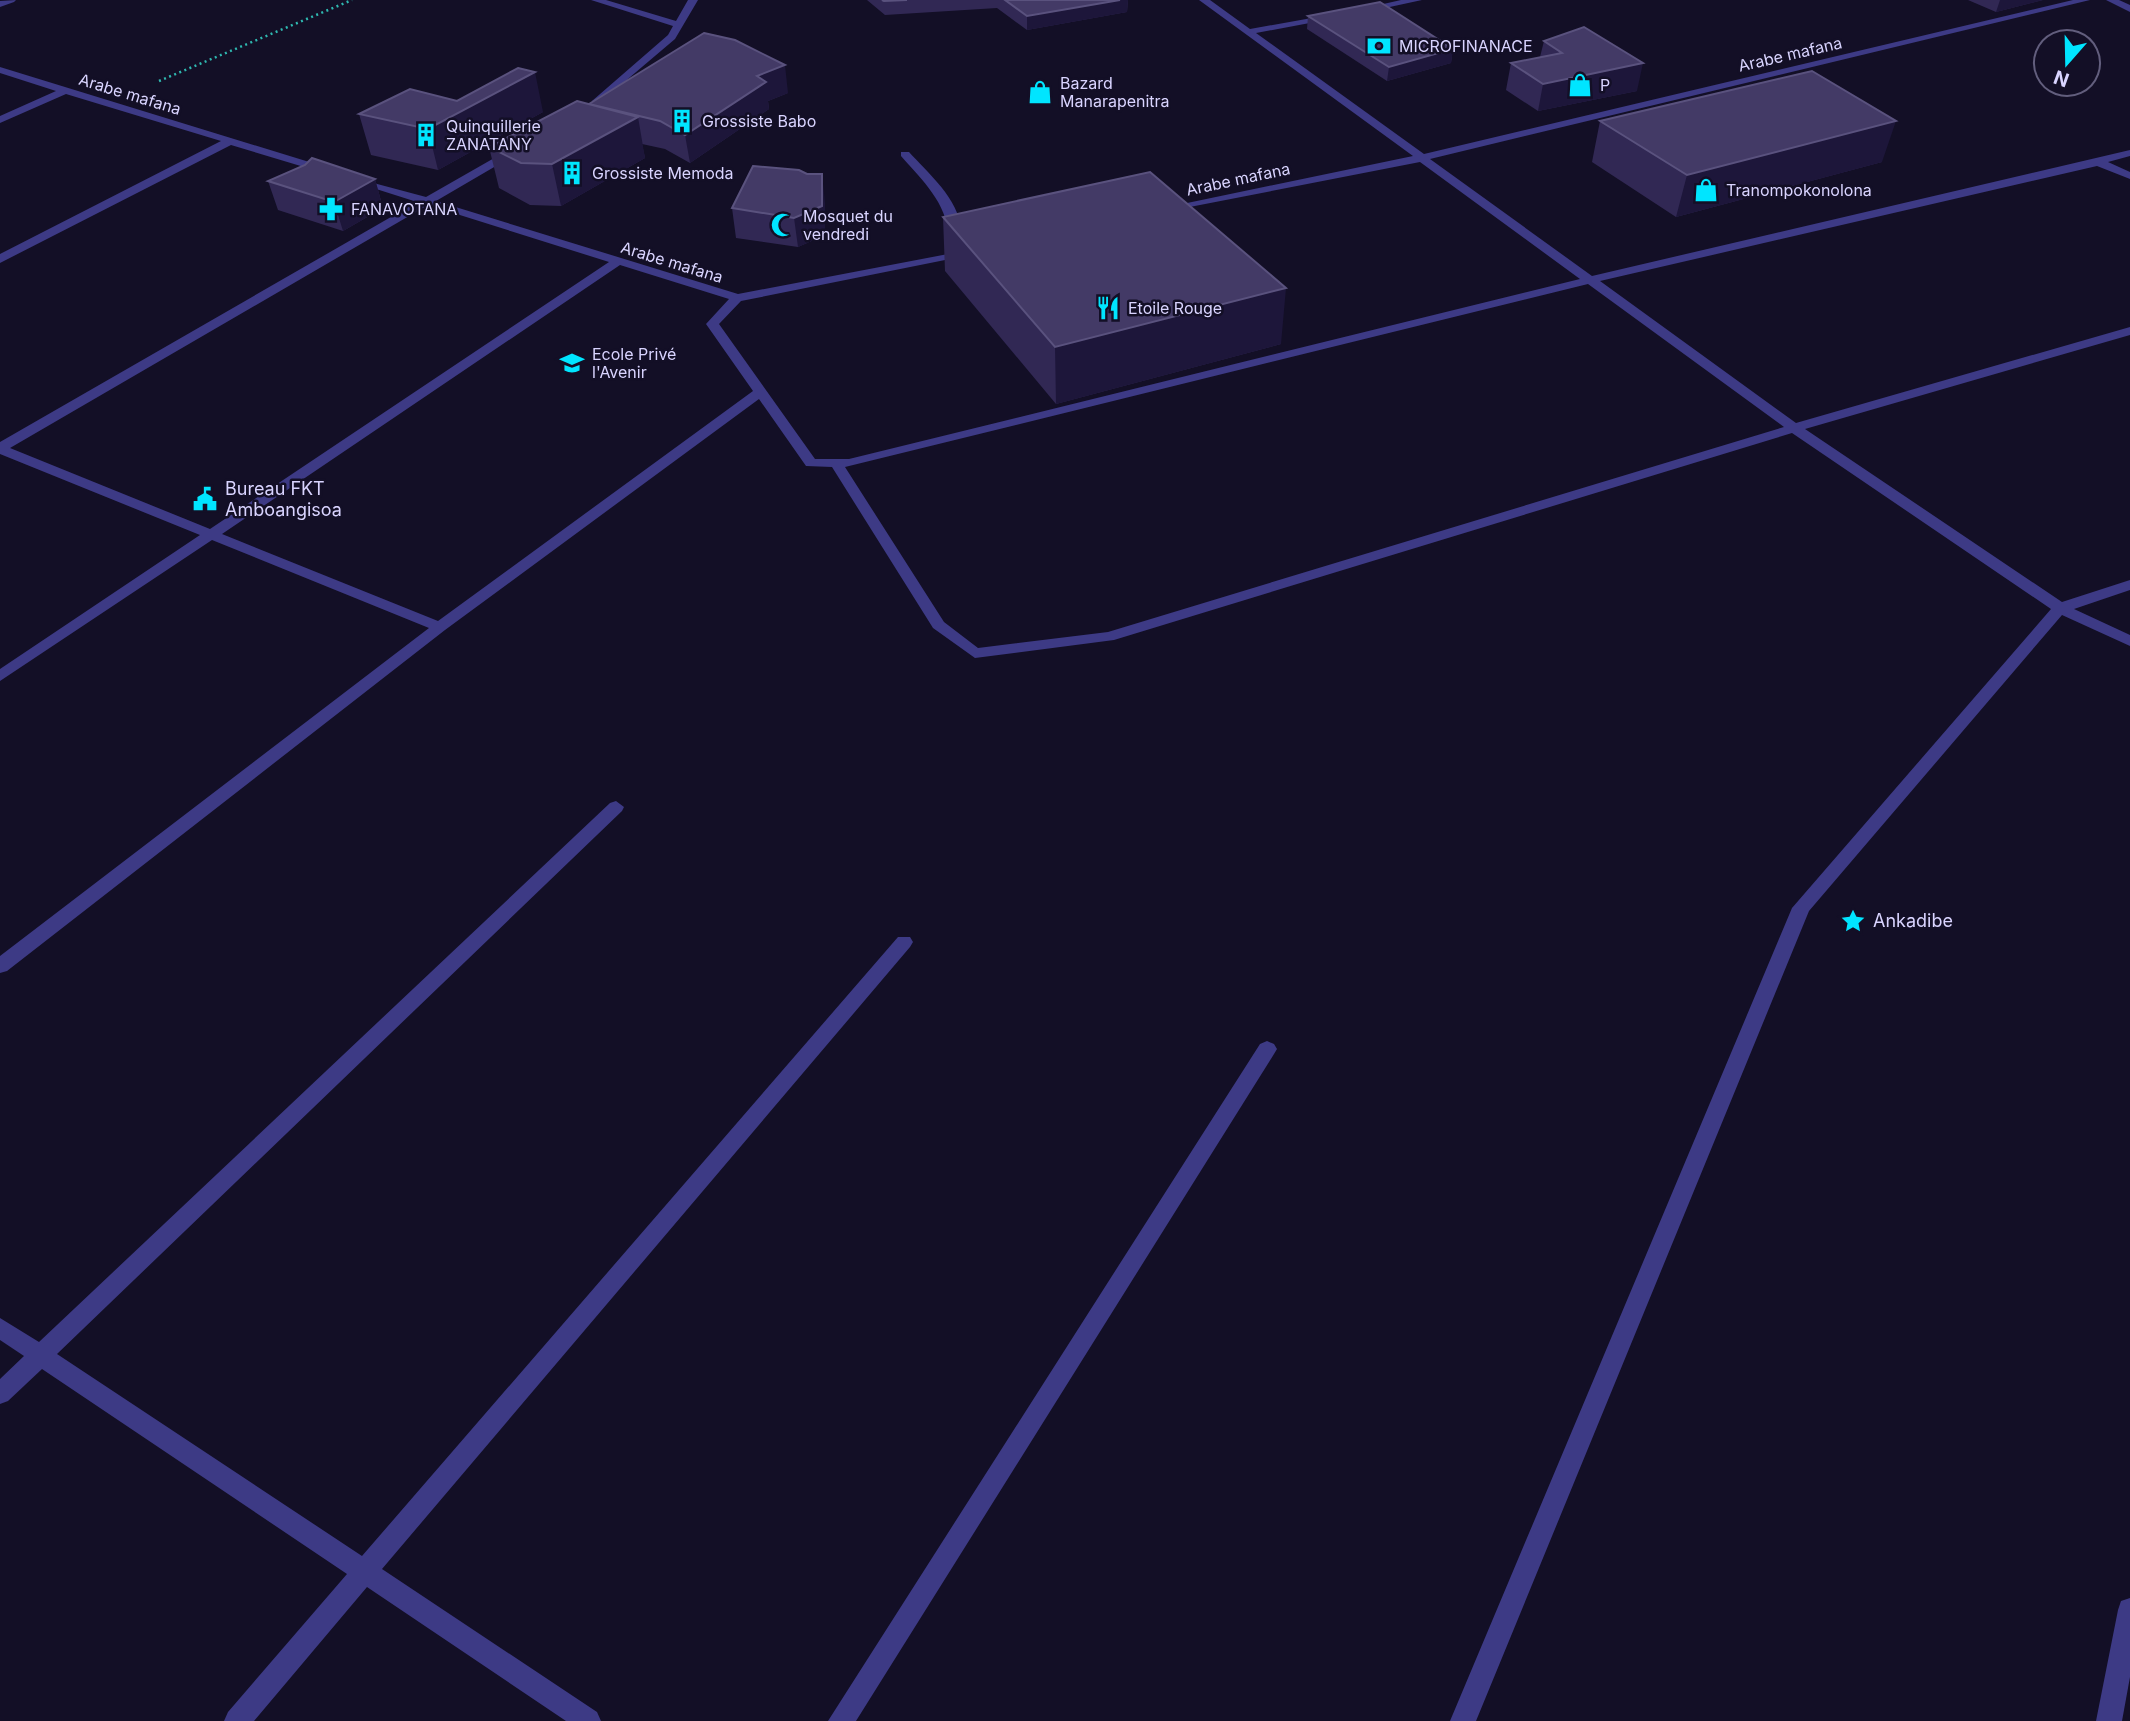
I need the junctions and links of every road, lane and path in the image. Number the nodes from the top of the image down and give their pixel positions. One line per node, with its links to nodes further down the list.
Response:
1 (11, 0): 9 (street)
2 (352, 0): 17 (path)
3 (596, 0): 13 (street)
4 (693, 0): 13 (street)
5 (1204, 0): 14 (street)
6 (1417, 0): 11 (street)
7 (2085, 0): 24 (street, Arabe mafana)
8 (2111, 0): 10 (street)
9 (0, 4)
10 (2130, 9)
11 (1352, 12)
12 (1339, 15): 14 (street)
13 (678, 25): 18 (street)
14 (1248, 32): 24 (street)
15 (0, 70): 16 (street, Arabe mafana)
16 (66, 90): 17 (street, Arabe mafana); 19 (street)
17 (106, 103): 20 (street, Arabe mafana)
18 (590, 107)
19 (0, 120)
20 (230, 141): 26 (street, Arabe mafana); 33 (street)
21 (520, 148): 29 (street)
22 (2130, 153): 25 (street)
23 (905, 154): 32 (street)
24 (1421, 158): 30 (street, Arabe mafana); 35 (street)
25 (2098, 162): 27 (street); 35 (street)
26 (335, 173)
27 (2130, 176)
28 (348, 177): 29 (street, Arabe mafana)
29 (427, 202): 34 (street, Arabe mafana); 40 (street)
30 (1154, 213)
31 (981, 248): 32 (street, Arabe mafana)
32 (955, 254): 36 (street, Arabe mafana)
33 (0, 259)
34 (618, 261): 36 (street, Arabe mafana); 42 (street)
35 (1590, 280): 39 (street); 41 (street)
36 (737, 298): 38 (street)
37 (2130, 331): 39 (street)
38 (760, 392): 41 (street); 45 (street)
39 (1794, 428): 41 (street); 44 (street)
40 (0, 449): 42 (street)
41 (836, 463)
42 (212, 534): 45 (street); 47 (street)
43 (2130, 585): 44 (street)
44 (2060, 608): 46 (street); 60 (street)
45 (440, 627): 50 (street)
46 (2130, 641)
47 (0, 676)
48 (616, 807): 53 (street)
49 (904, 942): 55 (street)
50 (0, 967)
51 (1267, 1049): 59 (street)
52 (0, 1328): 53 (street)
53 (41, 1356): 54 (street); 55 (street)
54 (0, 1394)
55 (365, 1572): 57 (street); 58 (street)
56 (2130, 1610): 61 (street)
57 (237, 1721)
58 (588, 1721)
59 (841, 1721)
60 (1463, 1721)
61 (2109, 1721)

